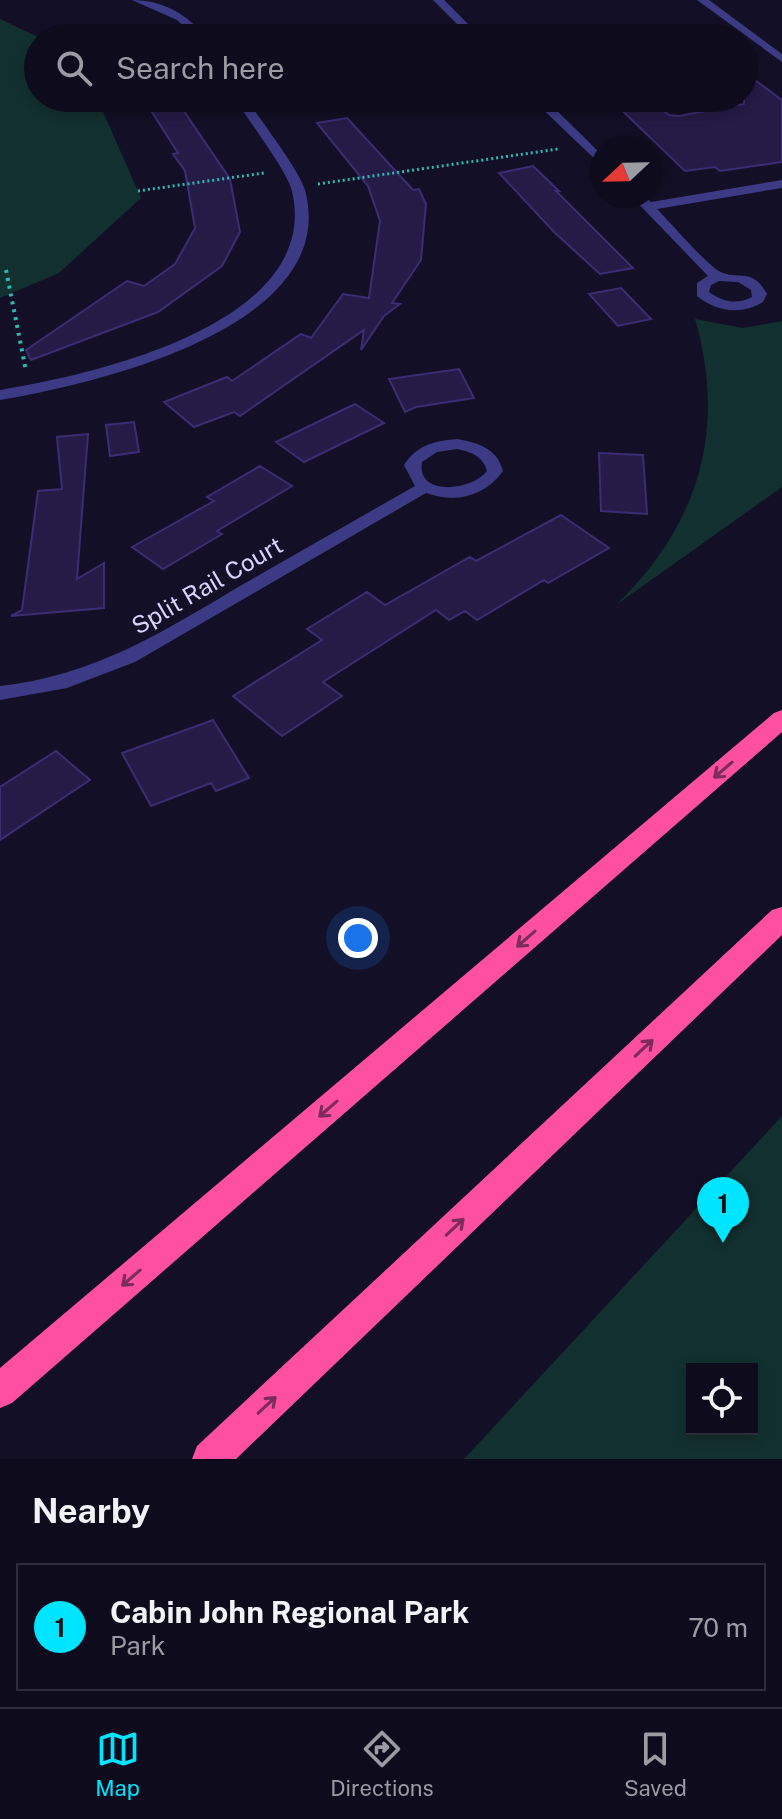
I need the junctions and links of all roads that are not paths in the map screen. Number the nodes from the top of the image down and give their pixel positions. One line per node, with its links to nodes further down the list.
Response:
1 (137, 0): 4 (street)
2 (438, 0): 5 (street)
3 (702, 0): 6 (street)
4 (190, 24)
5 (463, 24)
6 (735, 24)
7 (758, 41): 8 (street)
8 (782, 59)
9 (249, 112): 16 (street)
10 (551, 112): 11 (street)
11 (590, 150)
12 (782, 184): 13 (street)
13 (662, 199)
14 (649, 208): 15 (street)
15 (717, 277)
16 (0, 395)
17 (426, 486): 17 (street); 18 (street, Split Rail Court)
18 (0, 693)
19 (782, 719): 21 (highway, one-way to 21)
20 (782, 918): 22 (highway, one-way to 20)
21 (0, 1391)
22 (210, 1459)

